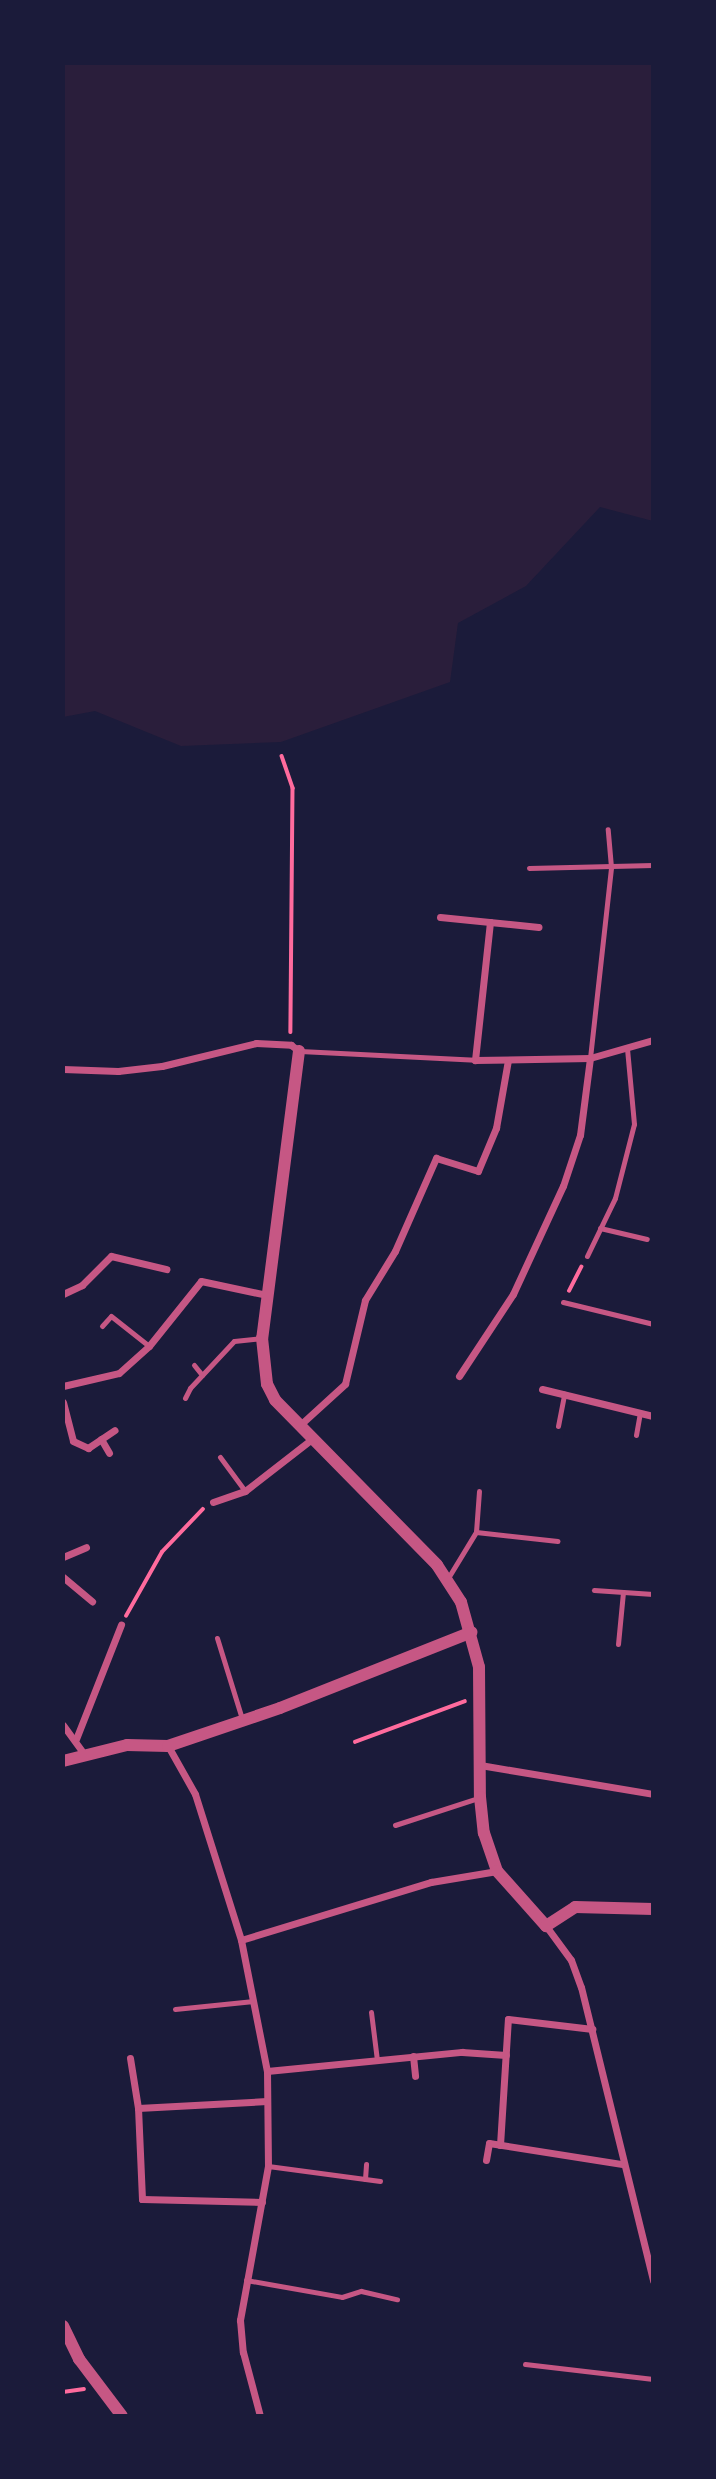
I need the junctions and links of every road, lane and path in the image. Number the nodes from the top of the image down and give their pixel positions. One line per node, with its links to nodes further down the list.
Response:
1 (282, 756): 10 (path)
2 (608, 829): 4 (lane)
3 (653, 865): 4 (lane)
4 (611, 867): 5 (lane); 12 (lane)
5 (529, 868)
6 (440, 917): 7 (street)
7 (490, 922): 8 (street); 13 (street)
8 (538, 927)
9 (653, 1040): 11 (street)
10 (295, 1048): 13 (lane); 15 (street); 21 (street)
11 (627, 1048): 12 (street); 16 (lane)
12 (590, 1058): 14 (street); 29 (street)
13 (475, 1060): 14 (street)
14 (508, 1060): 37 (street)
15 (63, 1069)
16 (600, 1228): 17 (lane); 18 (lane)
17 (647, 1239)
18 (587, 1256): 22 (path)
19 (166, 1269): 20 (street)
20 (63, 1294)
21 (267, 1295): 25 (street); 26 (street)
22 (563, 1302): 23 (lane)
23 (653, 1324)
24 (102, 1326): 26 (lane)
25 (262, 1338): 28 (lane); 37 (street)
26 (149, 1346): 30 (street)
27 (194, 1365): 28 (lane)
28 (202, 1375): 33 (lane)
29 (459, 1376)
30 (63, 1387)
31 (542, 1389): 32 (street)
32 (564, 1394): 35 (street); 38 (lane)
33 (185, 1398)
34 (63, 1402): 42 (street)
35 (640, 1412): 36 (street); 40 (lane)
36 (653, 1416)
37 (300, 1425): 41 (street)
38 (558, 1426)
39 (115, 1430): 42 (street)
40 (636, 1435)
41 (313, 1438): 45 (street); 53 (street)
42 (101, 1439): 43 (street)
43 (109, 1453)
44 (220, 1457): 45 (lane)
45 (245, 1491): 47 (street)
46 (479, 1492): 48 (lane)
47 (213, 1502): 58 (path)
48 (476, 1532): 49 (lane); 53 (lane)
49 (558, 1541)
50 (86, 1547): 51 (street)
51 (63, 1557)
52 (63, 1577): 57 (street)
53 (447, 1579): 59 (street)
54 (594, 1590): 55 (lane)
55 (623, 1592): 56 (lane); 61 (lane)
56 (653, 1594)
57 (92, 1601)
58 (121, 1625): 65 (street)
59 (471, 1632): 62 (street); 63 (street)
60 (217, 1637): 63 (lane)
61 (618, 1644)
62 (479, 1696): 66 (path); 70 (street)
63 (242, 1719): 67 (street)
64 (63, 1725): 65 (street)
65 (76, 1739): 68 (street)
66 (355, 1742)
67 (168, 1746): 68 (street); 77 (street)
68 (83, 1753): 69 (street)
69 (63, 1761)
70 (480, 1765): 71 (street); 72 (street)
71 (653, 1794)
72 (480, 1797): 73 (lane); 74 (street)
73 (395, 1825)
74 (497, 1871): 76 (street); 77 (street)
75 (653, 1909): 76 (street)
76 (546, 1926): 81 (street)
77 (241, 1940): 78 (street)
78 (254, 2001): 79 (lane); 86 (street)
79 (175, 2009)
80 (371, 2012): 85 (lane)
81 (592, 2029): 82 (street); 93 (street)
82 (506, 2055): 83 (street); 90 (street)
83 (413, 2056): 85 (street); 87 (street)
84 (130, 2058): 89 (street)
85 (377, 2060): 86 (street)
86 (267, 2071): 88 (street)
87 (415, 2076)
88 (267, 2101): 89 (street); 94 (street)
89 (138, 2108): 97 (street)
90 (500, 2145): 91 (street); 93 (street)
91 (486, 2160)
92 (366, 2164): 95 (lane)
93 (622, 2164): 99 (street)
94 (268, 2166): 95 (lane); 97 (street)
95 (365, 2179): 96 (lane)
96 (380, 2181)
97 (262, 2202): 98 (street)
98 (246, 2280): 101 (lane); 107 (street)
99 (653, 2281)
100 (362, 2282): 101 (lane)
101 (361, 2291): 102 (lane)
102 (397, 2299)
103 (63, 2326): 106 (street)
104 (526, 2364): 105 (lane)
105 (653, 2379)
106 (122, 2416)
107 (260, 2416)

